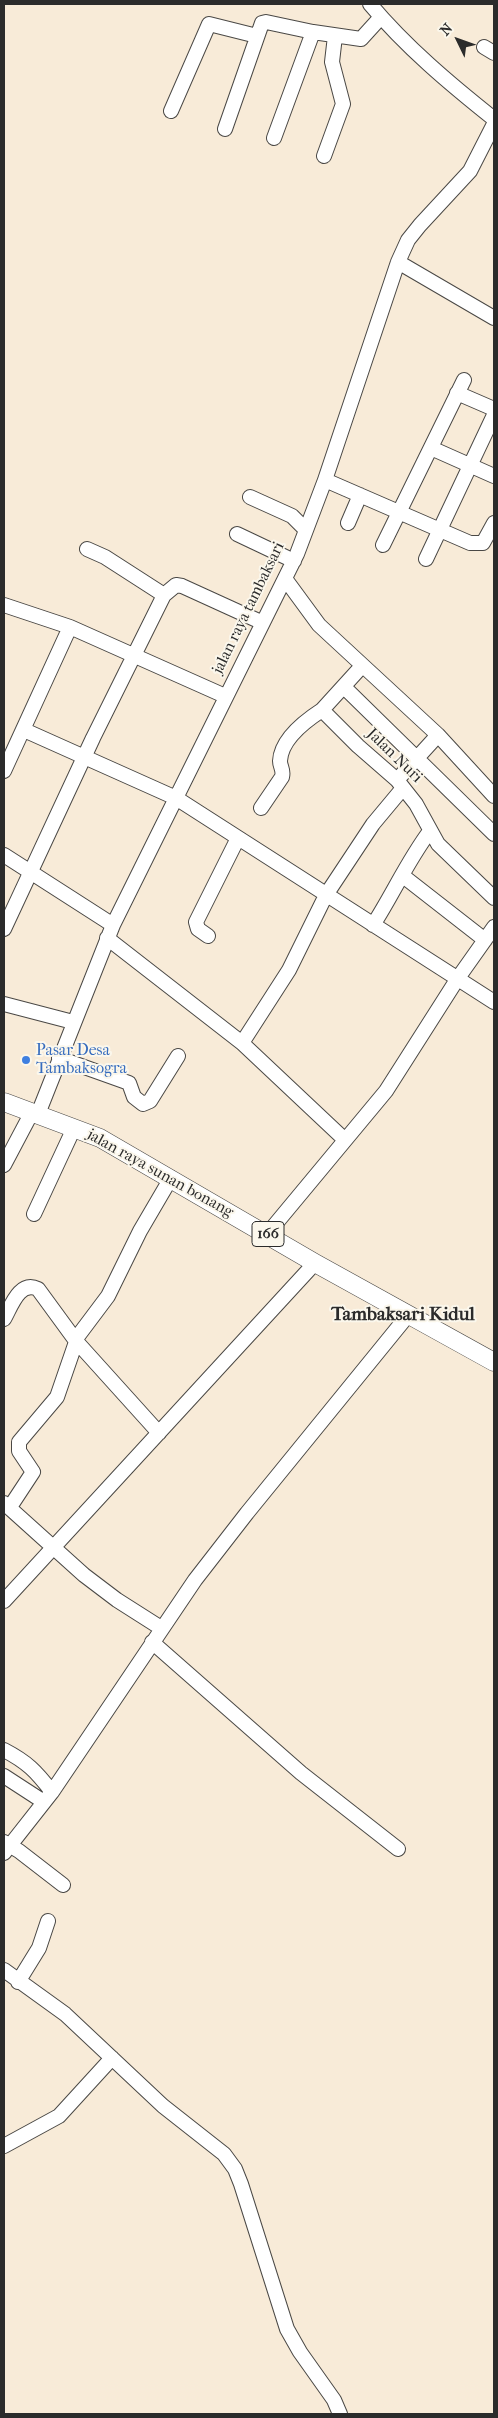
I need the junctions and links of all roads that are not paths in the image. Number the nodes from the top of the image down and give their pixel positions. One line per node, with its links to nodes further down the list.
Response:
1 (370, 4): 2 (street)
2 (381, 17): 5 (street); 7 (street)
3 (314, 32): 4 (street); 5 (street); 10 (street)
4 (257, 36): 6 (street); 9 (street)
5 (335, 36): 11 (street)
6 (171, 111)
7 (494, 119)
8 (494, 124): 12 (street, jalan raya tambaksari)
9 (225, 129)
10 (274, 138)
11 (324, 156)
12 (398, 262): 13 (street); 21 (street, jalan raya tambaksari)
13 (494, 318)
14 (464, 380): 15 (street)
15 (457, 393): 16 (street); 18 (street)
16 (494, 409)
17 (494, 415): 19 (street)
18 (431, 448): 19 (street); 24 (street)
19 (471, 466): 20 (street); 28 (street)
20 (494, 476)
21 (326, 480): 22 (street); 27 (street, jalan raya tambaksari)
22 (360, 495): 24 (street); 25 (street)
23 (250, 498): 27 (street)
24 (399, 511): 28 (street); 30 (street)
25 (348, 523)
26 (494, 523): 28 (street)
27 (305, 529): 33 (street, jalan raya tambaksari)
28 (441, 529): 32 (street)
29 (237, 534): 33 (street)
30 (383, 545)
31 (87, 549): 35 (street)
32 (426, 559)
33 (294, 561): 34 (street, jalan raya tambaksari)
34 (286, 580): 37 (street, jalan raya tambaksari); 40 (street)
35 (164, 595): 37 (street); 39 (street)
36 (4, 605): 38 (street)
37 (262, 622): 42 (street, jalan raya tambaksari)
38 (70, 627): 39 (street); 44 (street)
39 (133, 654): 42 (street); 46 (street)
40 (362, 666): 41 (street); 45 (street)
41 (344, 687): 43 (street); 47 (street)
42 (225, 696): 51 (street, jalan raya tambaksari)
43 (322, 710): 49 (street, Jalan Nuri); 52 (street)
44 (24, 730): 46 (street); 48 (street)
45 (438, 735): 47 (street); 50 (street)
46 (84, 756): 51 (street); 57 (street)
47 (416, 758): 49 (street); 54 (street)
48 (4, 771)
49 (400, 784): 53 (street, Jalan Nuri); 59 (street)
50 (494, 796)
51 (176, 798): 55 (street); 61 (street, jalan raya tambaksari)
52 (261, 808)
53 (430, 831): 58 (street); 60 (street, Jalan Nuri)
54 (494, 834)
55 (238, 838): 59 (street); 65 (street)
56 (4, 855): 57 (street)
57 (29, 873): 61 (street); 64 (street)
58 (403, 876): 62 (street); 67 (street)
59 (326, 895): 62 (street); 72 (street)
60 (494, 898)
61 (113, 925): 66 (street, jalan raya tambaksari)
62 (373, 925): 68 (street)
63 (494, 927): 67 (street)
64 (4, 929)
65 (208, 936)
66 (107, 938): 71 (street, jalan raya tambaksari); 72 (street)
67 (485, 940): 68 (street)
68 (458, 978): 69 (street); 78 (street)
69 (494, 1002)
70 (4, 1004): 71 (street)
71 (73, 1022): 74 (street, jalan raya tambaksari)
72 (242, 1043): 78 (street)
73 (178, 1056): 74 (street)
74 (59, 1058): 76 (street, jalan raya tambaksari)
75 (4, 1102): 76 (main road, jalan raya sunan bonang / 166)
76 (35, 1113): 77 (main road, jalan raya sunan bonang / 166); 79 (street, jalan raya tambaksari)
77 (74, 1128): 80 (main road, jalan raya sunan bonang / 166); 81 (street)
78 (344, 1140): 82 (street)
79 (4, 1165)
80 (171, 1178): 82 (main road, jalan raya sunan bonang / 166); 86 (street)
81 (34, 1214)
82 (268, 1233): 83 (main road, jalan raya sunan bonang / 166)
83 (315, 1262): 84 (main road, jalan raya sunan bonang / 166); 88 (street)
84 (409, 1314): 87 (main road, jalan raya sunan bonang / 166); 92 (street)
85 (4, 1319): 86 (street)
86 (76, 1341): 88 (street); 89 (street)
87 (494, 1362)
88 (159, 1433): 90 (street)
89 (7, 1505): 90 (street)
90 (54, 1548): 91 (street); 92 (street)
91 (4, 1601)
92 (161, 1628): 93 (street)
93 (152, 1642): 96 (street); 98 (street)
94 (4, 1750): 96 (street)
95 (4, 1776): 96 (street)
96 (48, 1797): 97 (street)
97 (6, 1847): 99 (street)
98 (398, 1849)
99 (63, 1885)
100 (48, 1921): 102 (street)
101 (4, 1970): 102 (street)
102 (18, 1982): 103 (street)
103 (112, 2058): 104 (street); 105 (street)
104 (4, 2146)
105 (340, 2414)

